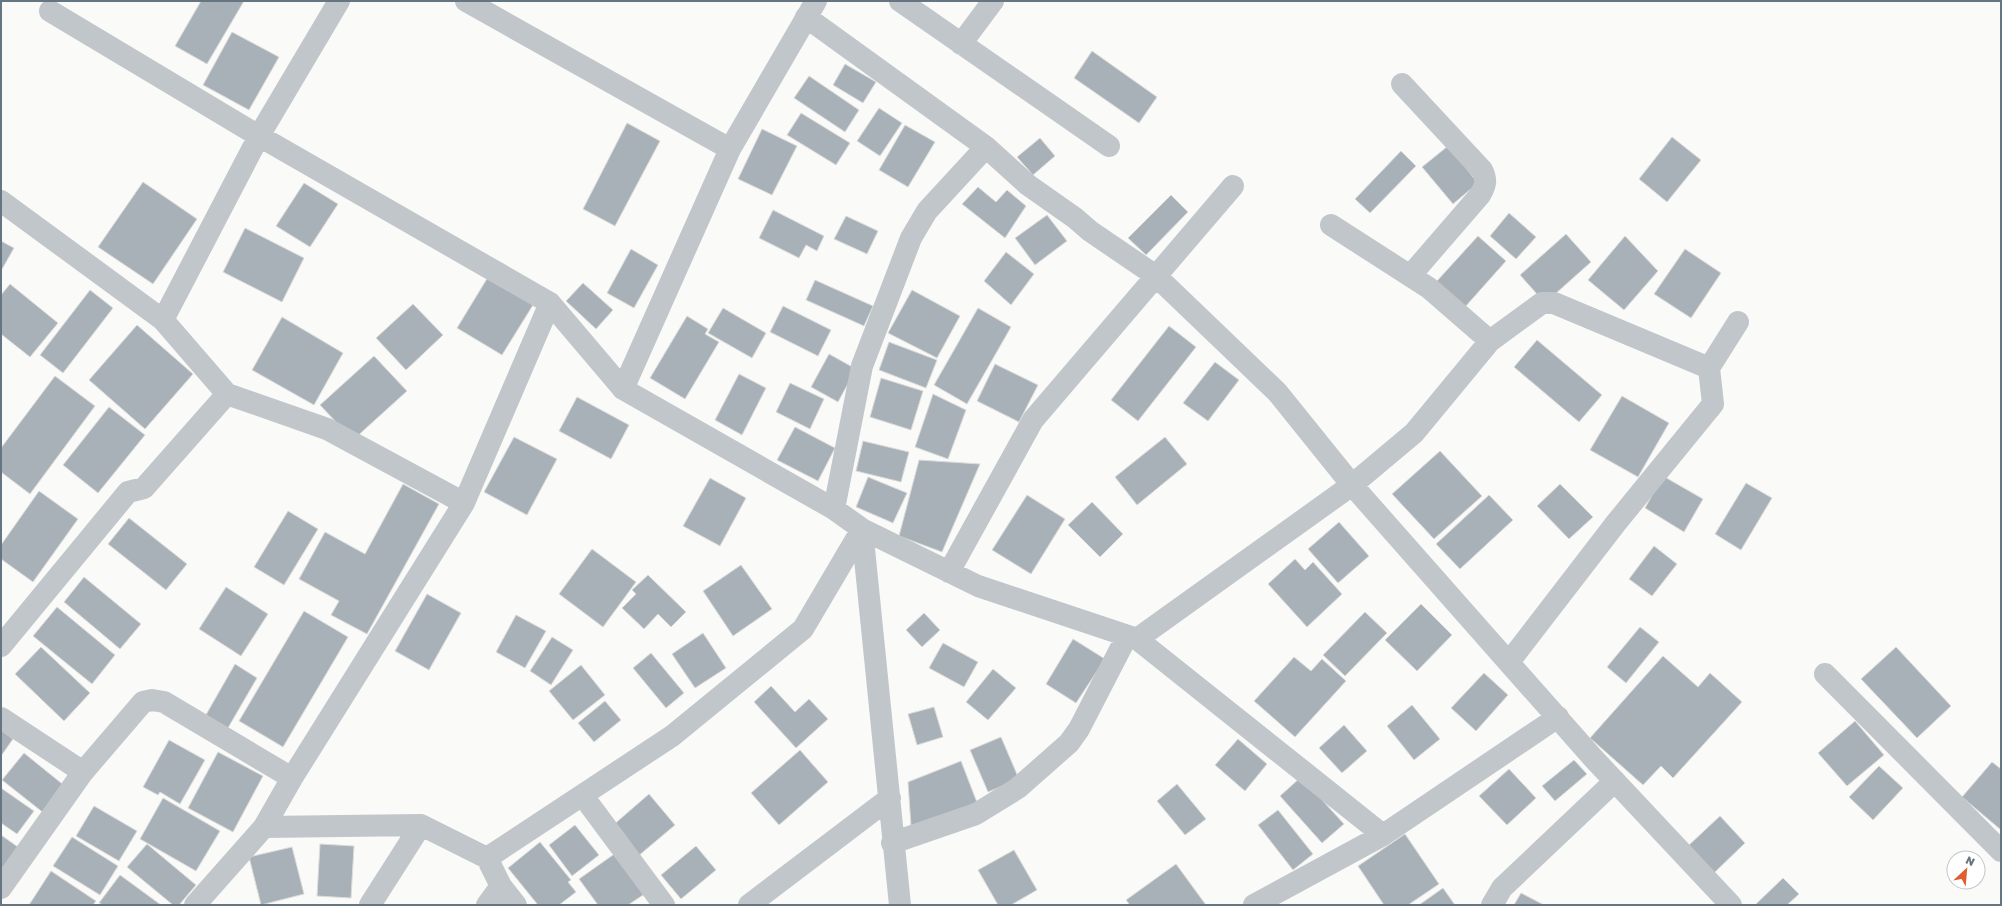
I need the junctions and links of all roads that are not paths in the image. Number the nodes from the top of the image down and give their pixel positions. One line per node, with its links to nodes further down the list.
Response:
1 (339, 1): 9 (street)
2 (466, 1): 12 (street)
3 (900, 1): 7 (street)
4 (993, 1): 7 (street)
5 (811, 9): 11 (street); 12 (street)
6 (50, 11): 9 (street)
7 (961, 44): 10 (street)
8 (1402, 84): 17 (street)
9 (259, 136): 18 (street); 19 (street)
10 (1109, 146)
11 (986, 147): 16 (street); 27 (street)
12 (730, 149): 23 (street)
13 (1233, 186): 16 (street)
14 (1, 201): 19 (street)
15 (1331, 225): 17 (street)
16 (1156, 276): 25 (street); 29 (street)
17 (1410, 276): 21 (street)
18 (550, 304): 23 (street); 26 (street)
19 (163, 320): 24 (street)
20 (1738, 322): 22 (street)
21 (1490, 341): 22 (street); 25 (street)
22 (1709, 368): 32 (street)
23 (622, 389): 27 (street)
24 (227, 394): 26 (street); 31 (street)
25 (1352, 485): 30 (street); 32 (street)
26 (464, 504): 37 (street)
27 (834, 509): 28 (street)
28 (862, 529): 29 (street); 39 (street); 40 (street)
29 (949, 572): 30 (street)
30 (1132, 637): 43 (street); 44 (street)
31 (1, 646)
32 (1509, 662): 34 (street)
33 (1825, 674): 45 (street)
34 (1558, 717): 38 (street); 43 (street)
35 (1, 718): 36 (street)
36 (83, 772): 37 (street); 48 (street)
37 (292, 778): 42 (street)
38 (1615, 781): 57 (street); 58 (street)
39 (583, 796): 46 (street); 53 (street)
40 (890, 798): 44 (street); 54 (street)
41 (421, 824): 42 (street); 46 (street); 50 (street)
42 (264, 827): 49 (street)
43 (1383, 835): 56 (street)
44 (892, 843): 55 (street)
45 (2001, 851)
46 (487, 858): 47 (street)
47 (500, 886): 51 (street); 52 (street)
48 (1, 888)
49 (195, 905)
50 (370, 905)
51 (487, 905)
52 (516, 905)
53 (664, 905)
54 (749, 905)
55 (900, 905)
56 (1254, 905)
57 (1492, 905)
58 (1731, 905)

